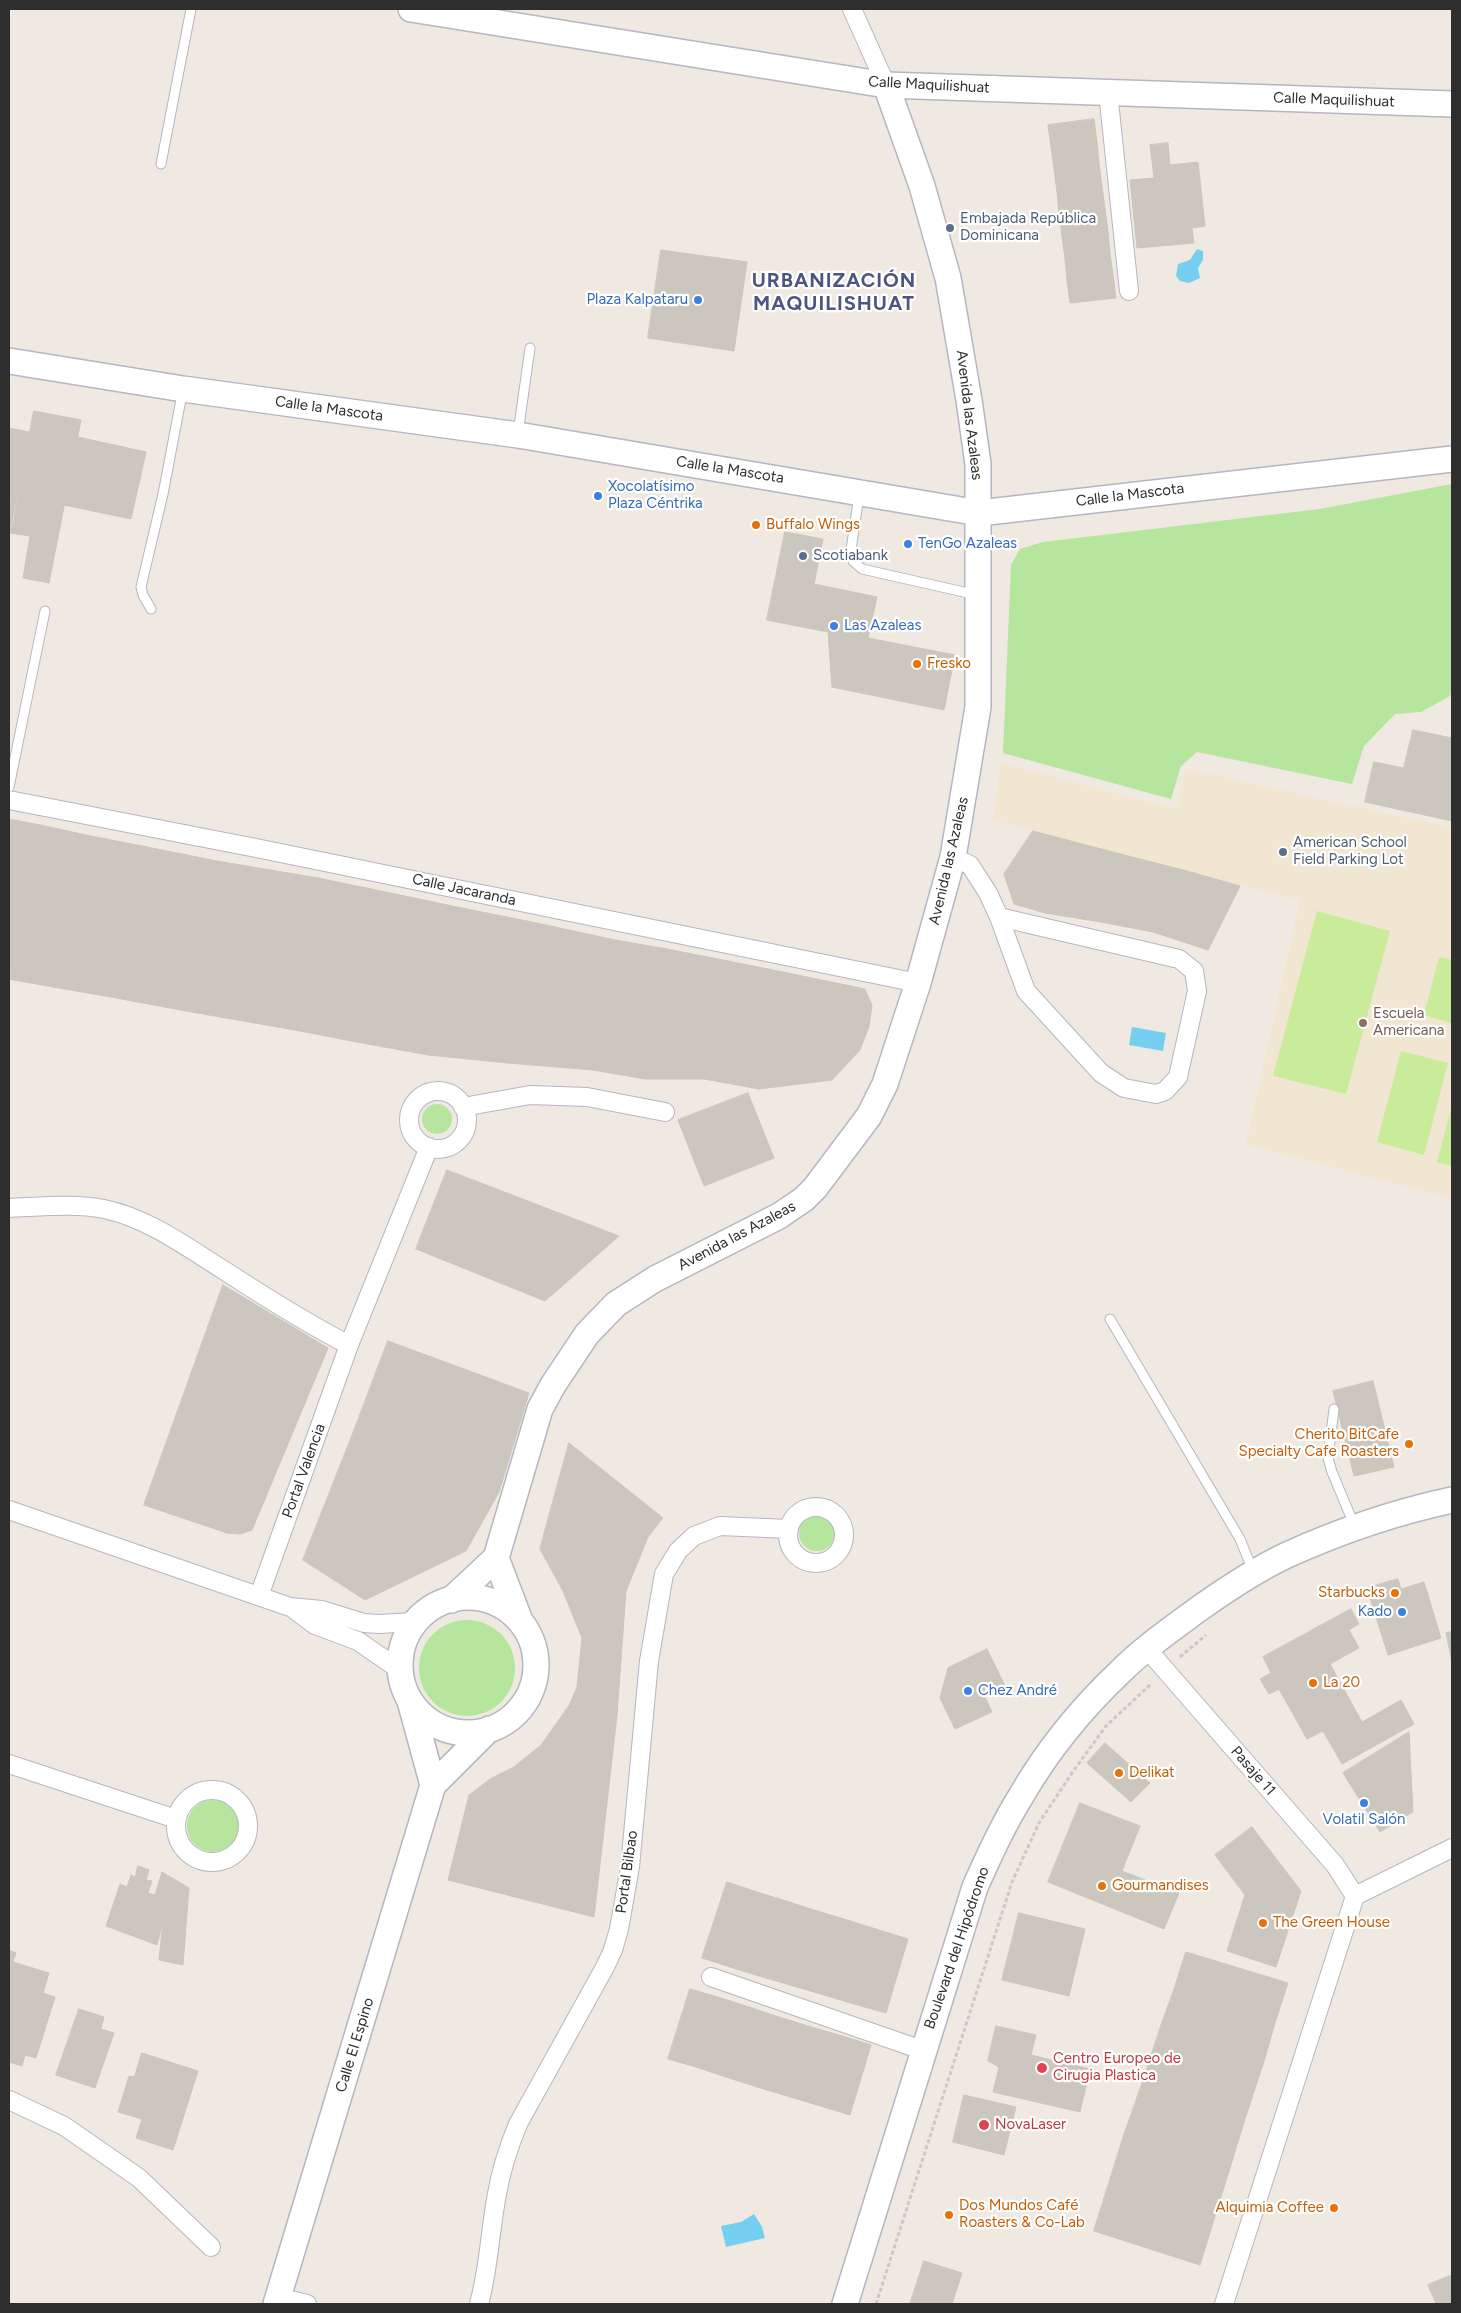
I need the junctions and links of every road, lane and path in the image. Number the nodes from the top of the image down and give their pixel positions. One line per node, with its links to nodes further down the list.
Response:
1 (192, 9): 7 (lane)
2 (411, 9): 4 (street, Calle Maquilishuat)
3 (852, 9): 4 (street, Avenida las Azaleas)
4 (886, 85): 5 (street, Calle Maquilishuat); 15 (street, Avenida las Azaleas)
5 (1108, 92): 6 (street, Calle Maquilishuat); 8 (street)
6 (1452, 104)
7 (161, 164)
8 (1129, 291)
9 (530, 348): 12 (lane)
10 (9, 361): 11 (street, Calle la Mascota)
11 (183, 389): 12 (street, Calle la Mascota); 17 (lane)
12 (518, 435): 14 (street, Calle la Mascota)
13 (1452, 459): 15 (street, Calle la Mascota)
14 (860, 492): 15 (street, Calle la Mascota); 16 (lane)
15 (979, 513): 16 (street, Avenida las Azaleas)
16 (978, 595): 21 (street, Avenida las Azaleas)
17 (151, 609)
18 (45, 611): 19 (lane)
19 (9, 787)
20 (9, 800): 23 (street, Calle Jacaranda)
21 (953, 857): 22 (street); 23 (street, Avenida las Azaleas)
22 (999, 917): 22 (street)
23 (918, 983): 35 (street, Avenida las Azaleas)
24 (463, 1106): 25 (street); 26 (street); 26 (street)
25 (665, 1112)
26 (429, 1148): 29 (street, Portal Valencia)
27 (9, 1208): 29 (street)
28 (1110, 1319): 36 (lane)
29 (349, 1345): 37 (street, Portal Valencia)
30 (1334, 1409): 33 (lane)
31 (1452, 1500): 33 (street, Boulevard del Hipódromo)
32 (9, 1510): 37 (street)
33 (1355, 1527): 36 (street, Boulevard del Hipódromo)
34 (789, 1529): 57 (street, Portal Bilbao)
35 (496, 1558): 38 (street); 41 (street)
36 (1255, 1573): 43 (street, Boulevard del Hipódromo)
37 (260, 1596): 39 (street)
38 (451, 1600): 40 (street); 41 (street)
39 (290, 1607): 40 (street); 44 (street)
40 (415, 1622): 44 (street)
41 (520, 1622): 47 (street)
42 (1208, 1633): 45 (path)
43 (1146, 1649): 45 (street, Pasaje 11); 54 (street, Boulevard del Hipódromo)
44 (400, 1670): 46 (street)
45 (1166, 1671): 52 (street, Pasaje 11); 62 (path)
46 (410, 1700): 47 (street); 49 (street)
47 (489, 1729): 49 (street, Calle El Espino)
48 (9, 1764): 50 (street)
49 (433, 1785): 58 (street, Calle El Espino)
50 (176, 1819): 50 (street)
51 (1452, 1848): 52 (street)
52 (1355, 1896): 63 (street)
53 (710, 1977): 54 (street)
54 (922, 2050): 61 (street, Boulevard del Hipódromo)
55 (9, 2100): 56 (street)
56 (211, 2247)
57 (481, 2296): 60 (street, Portal Bilbao)
58 (277, 2301): 59 (street)
59 (307, 2304)
60 (471, 2304)
61 (844, 2304)
62 (876, 2304)
63 (1224, 2304)

